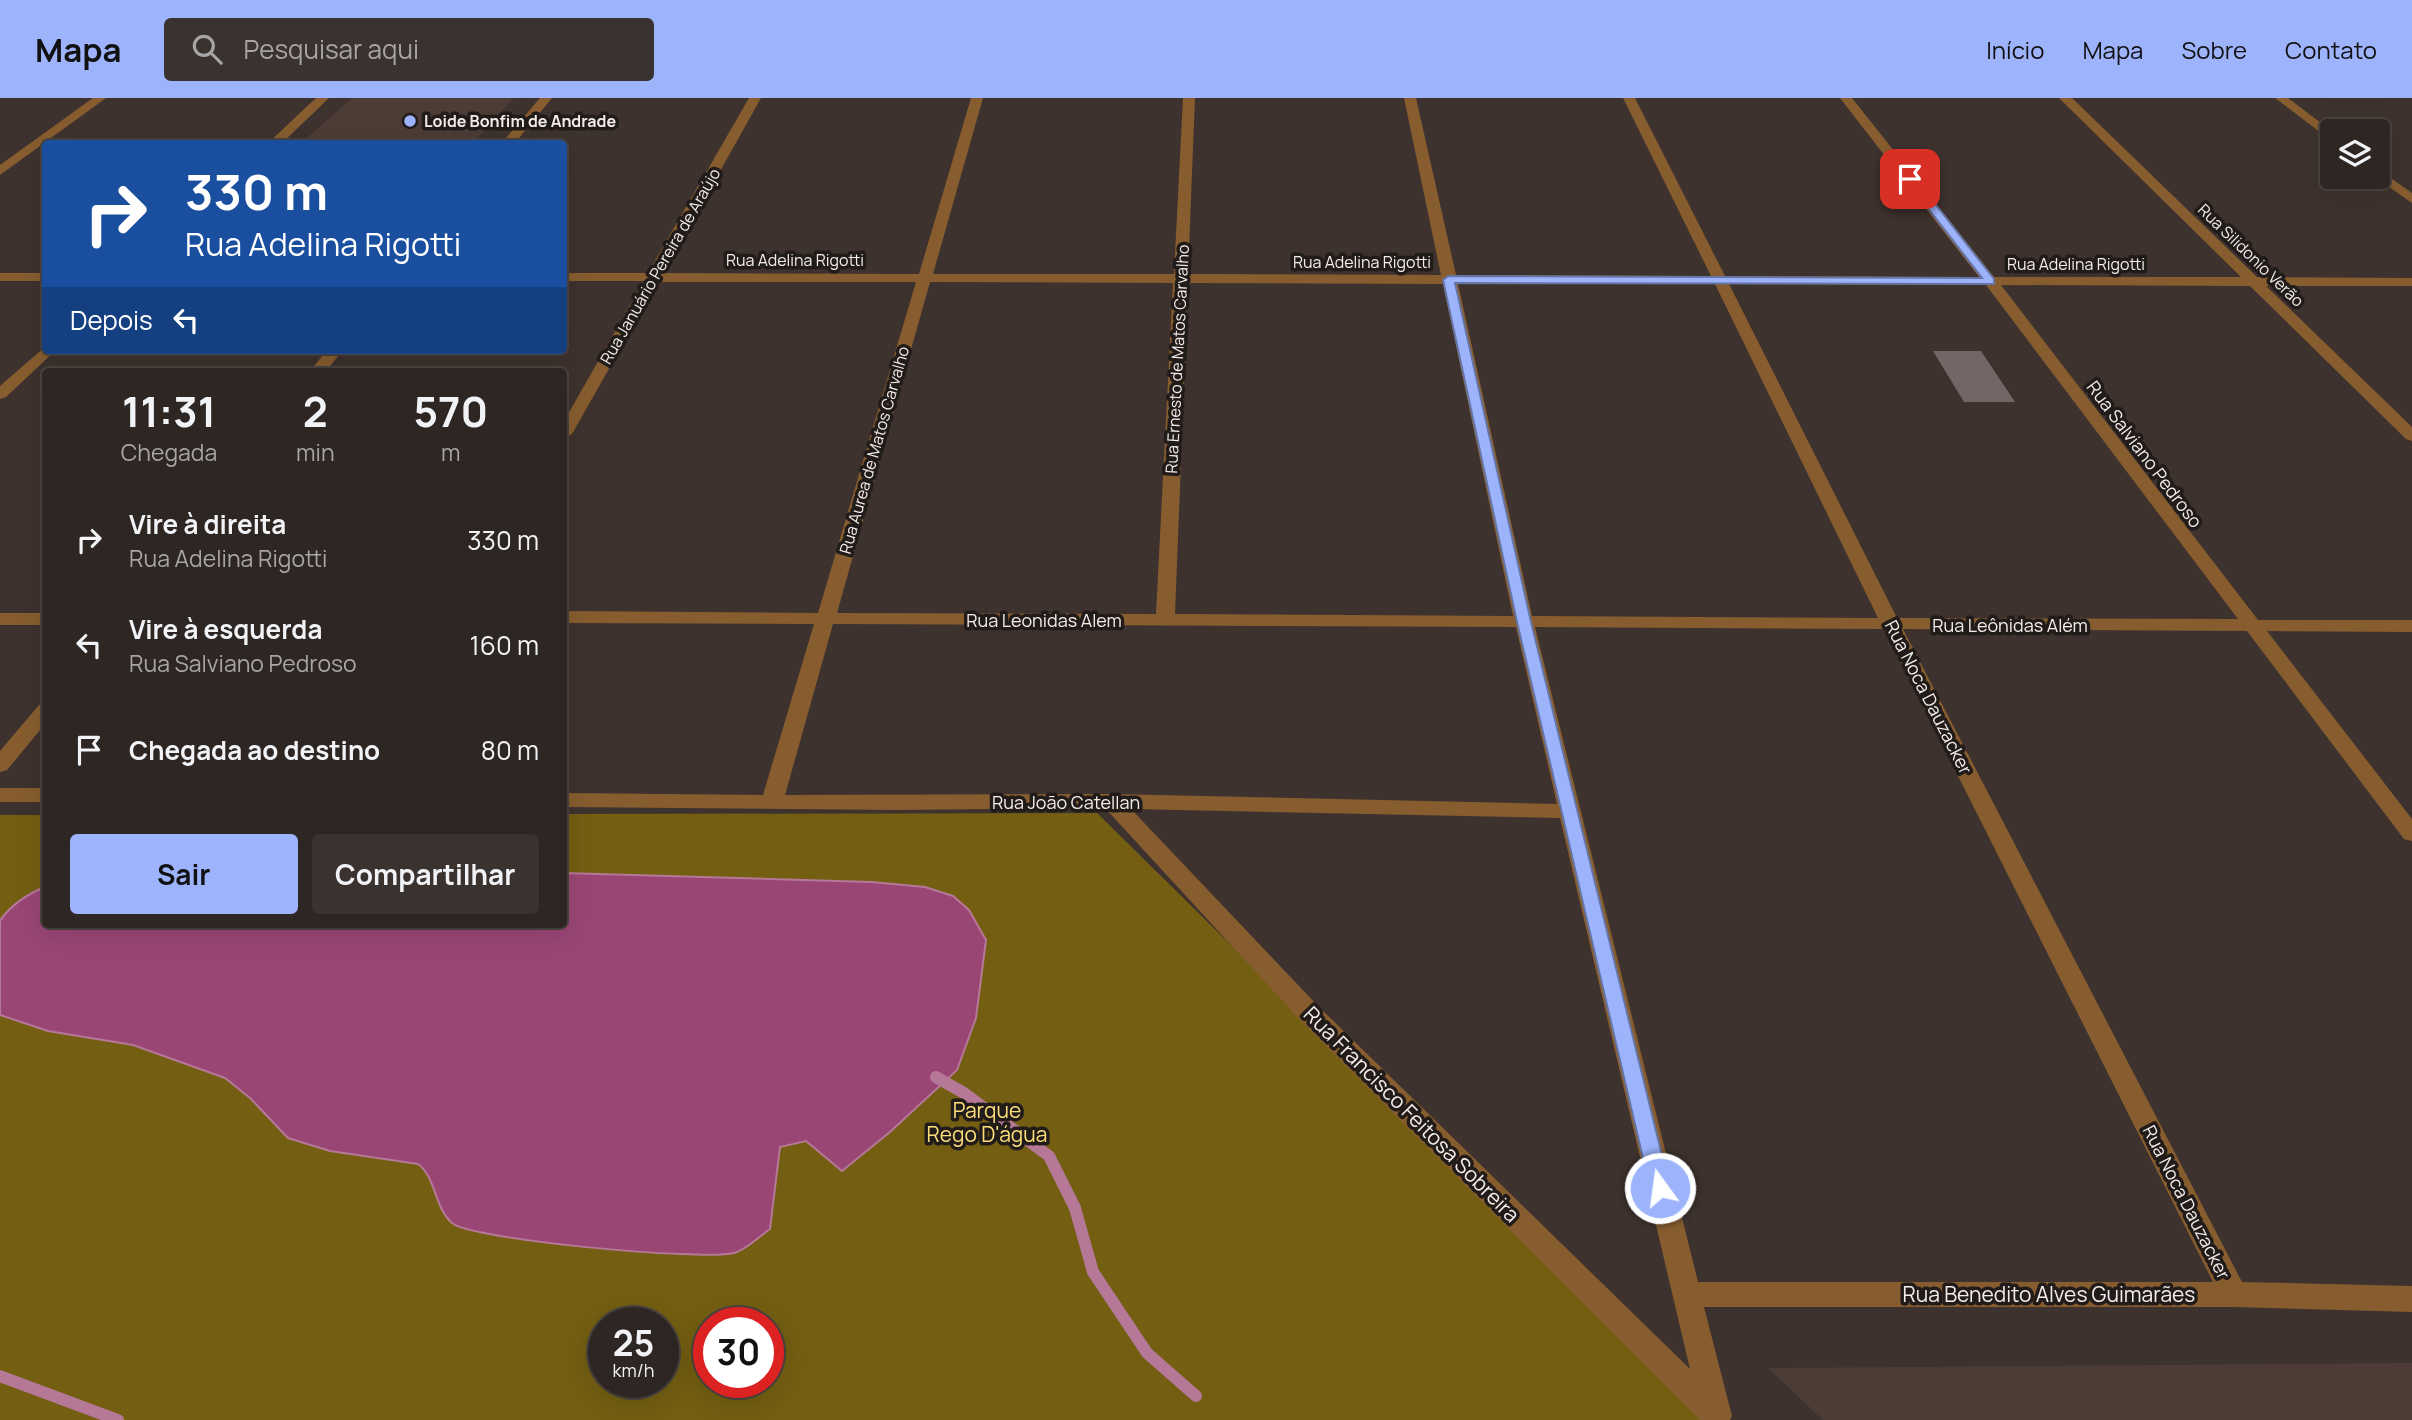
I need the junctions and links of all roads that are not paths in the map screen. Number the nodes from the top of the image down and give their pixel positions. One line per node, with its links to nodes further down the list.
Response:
1 (100, 98): 14 (street)
2 (323, 98): 15 (street)
3 (546, 98): 16 (street)
4 (754, 98): 23 (street, Rua Januário Pereira de Araújo)
5 (977, 98): 24 (street, Rua Aurea de Matos Carvalho)
6 (1189, 98): 25 (street, Rua Ernesto de Matos Carvalho)
7 (1410, 98): 26 (street)
8 (1629, 98): 27 (street, Rua Noca Dauzacker)
9 (1846, 98): 28 (street, Rua Salviano Pedroso)
10 (2065, 98): 29 (street, Rua Silidonio Verão)
11 (2281, 98): 12 (street)
12 (2320, 128)
13 (42, 140): 17 (street)
14 (42, 140)
15 (277, 140)
16 (511, 140)
17 (0, 171)
18 (2390, 182): 19 (street)
19 (2412, 199)
20 (0, 277): 21 (street)
21 (42, 277)
22 (567, 277): 23 (street, Rua Adelina Rigotti)
23 (655, 277): 24 (street, Rua Adelina Rigotti); 35 (street, Rua Januário Pereira de Araújo)
24 (925, 278): 25 (street, Rua Adelina Rigotti); 40 (street, Rua Aurea de Matos Carvalho)
25 (1181, 279): 26 (street, Rua Adelina Rigotti); 41 (street, Rua Ernesto de Matos Carvalho)
26 (1448, 280): 27 (street, Rua Adelina Rigotti); 42 (street)
27 (1720, 280): 28 (street, Rua Adelina Rigotti); 43 (street, Rua Noca Dauzacker)
28 (1990, 281): 29 (street, Rua Adelina Rigotti); 44 (street, Rua Salviano Pedroso)
29 (2253, 282): 30 (street, Rua Adelina Rigotti); 36 (street, Rua Silidonio Verão)
30 (2412, 282)
31 (44, 354): 34 (street)
32 (332, 354): 33 (street)
33 (320, 368)
34 (0, 394)
35 (567, 428)
36 (2412, 436)
37 (567, 617): 40 (street, Rua Leonidas Alem)
38 (0, 619): 39 (street)
39 (42, 619)
40 (825, 619): 41 (street, Rua Leonidas Alem); 52 (street, Rua Aurea de Matos Carvalho)
41 (1166, 620): 42 (street, Rua Leonidas Alem)
42 (1524, 622): 43 (street, Rua Leônidas Além); 53 (street)
43 (1891, 624): 44 (street, Rua Leônidas Além); 55 (street, Rua Noca Dauzacker)
44 (2251, 625): 45 (street, Rua Leônidas Além); 54 (street, Rua Salviano Pedroso)
45 (2412, 626)
46 (42, 714): 47 (street)
47 (0, 765)
48 (0, 795): 49 (street)
49 (42, 795)
50 (567, 800): 52 (street, Rua João Catellan)
51 (1111, 801): 52 (street, Rua João Catellan); 53 (street, Rua João Catellan); 58 (street, Rua Francisco Feitosa Sobreira)
52 (772, 802)
53 (1569, 811): 56 (street)
54 (2412, 834)
55 (2234, 1294): 56 (street, Rua Benedito Alves Guimarães); 57 (street, Rua Benedito Alves Guimarães)
56 (1686, 1295): 58 (street)
57 (2412, 1299)
58 (1718, 1418)

